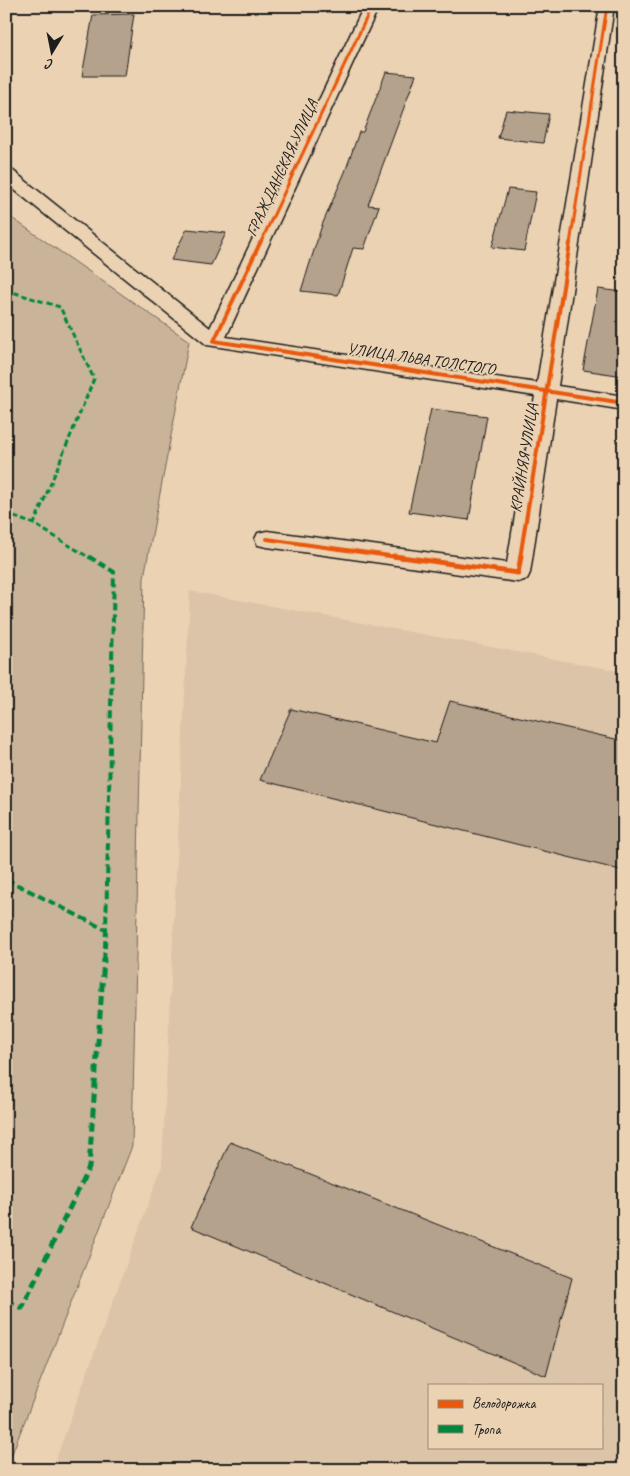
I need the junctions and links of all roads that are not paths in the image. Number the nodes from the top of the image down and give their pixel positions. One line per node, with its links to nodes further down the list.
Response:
1 (372, 6): 4 (street, ГРАЖДАНСКАЯ УЛИЦА)
2 (607, 6): 5 (street, КРАЙНЯЯ УЛИЦА)
3 (6, 174): 4 (street)
4 (214, 341): 5 (street, УЛИЦА ЛЬВА ТОЛСТОГО)
5 (548, 391): 6 (street, УЛИЦА ЛЬВА ТОЛСТОГО); 7 (street, КРАЙНЯЯ УЛИЦА)
6 (624, 403)
7 (267, 539)

